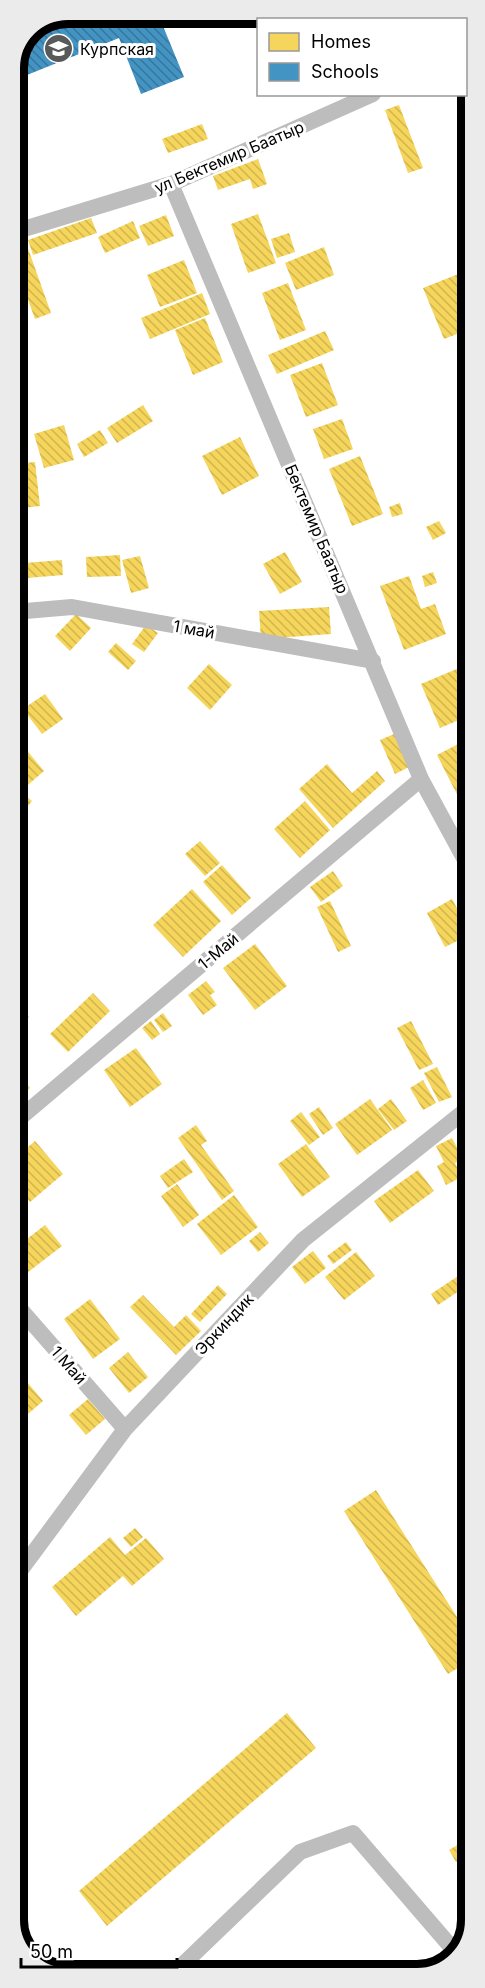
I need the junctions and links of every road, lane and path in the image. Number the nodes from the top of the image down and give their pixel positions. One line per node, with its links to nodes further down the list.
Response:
1 (369, 96): 2 (street, ул Бектемир Баатыр)
2 (171, 184): 3 (street, ул Бектемир Баатыр); 5 (street, Бектемир Баатыр)
3 (24, 229)
4 (24, 611): 5 (street, 1 май)
5 (373, 661): 6 (street, Бектемир Баатыр)
6 (421, 779): 7 (street, Бектемир Баатыр); 8 (street, 1-Май)
7 (461, 853)
8 (24, 1114)
9 (461, 1114): 11 (street, Эркиндик)
10 (24, 1313): 11 (street, 1 Май)
11 (125, 1429): 12 (street, Эркиндик)
12 (24, 1565)
13 (452, 1947): 14 (street)
14 (183, 1964)

